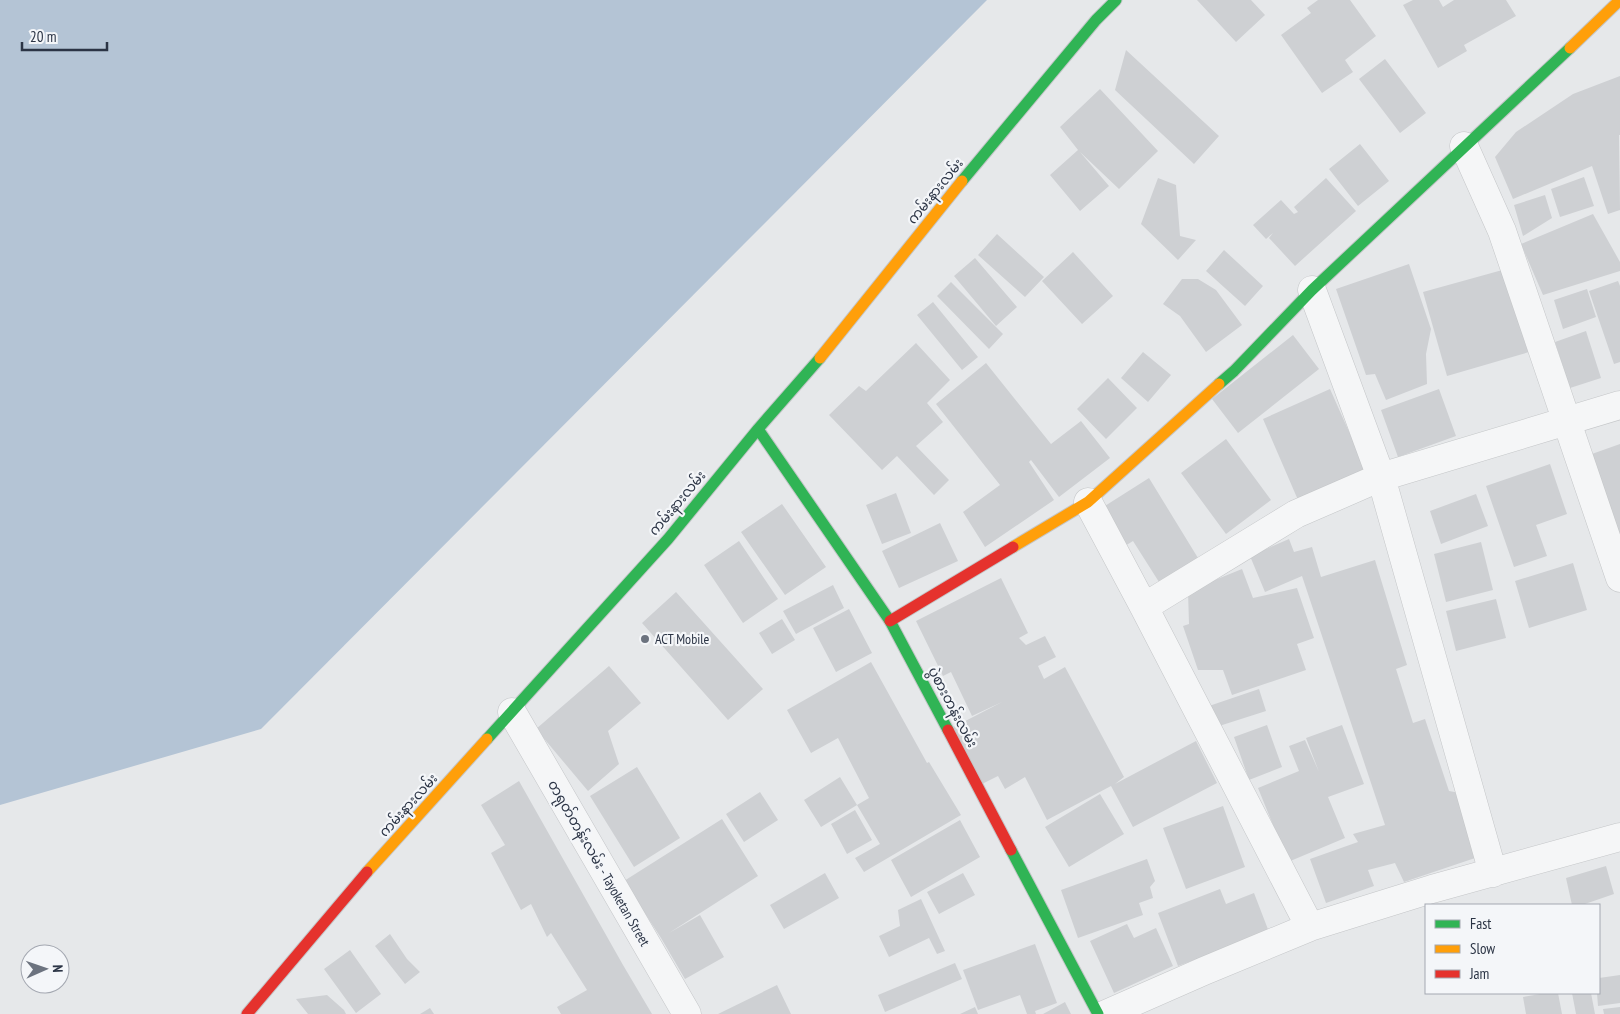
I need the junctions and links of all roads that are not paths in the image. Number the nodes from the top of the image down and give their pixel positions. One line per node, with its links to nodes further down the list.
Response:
1 (1116, 0): 7 (street, ကမ်းနားလမ်း)
2 (1619, 5): 3 (street)
3 (1464, 146): 4 (street); 6 (street)
4 (1312, 290): 8 (street); 9 (street)
5 (1620, 405): 6 (street)
6 (1566, 421): 8 (street); 10 (street)
7 (758, 428): 12 (street, ပွဲစားတန်းလမ်း); 13 (street, ကမ်းနားလမ်း)
8 (1381, 477): 11 (street); 15 (street)
9 (1088, 502): 11 (street); 12 (street)
10 (1620, 578)
11 (1144, 608): 16 (street)
12 (890, 621): 19 (street, ပွဲစားတန်းလမ်း)
13 (512, 712): 17 (street, ကမ်းနားလမ်း); 18 (street, တရုတ်တန်းလမ်း - Tayoketan Street)
14 (1620, 837): 15 (street)
15 (1493, 873): 16 (street)
16 (1310, 927): 20 (street)
17 (248, 1014)
18 (687, 1014)
19 (1098, 1014)
20 (1106, 1014)

